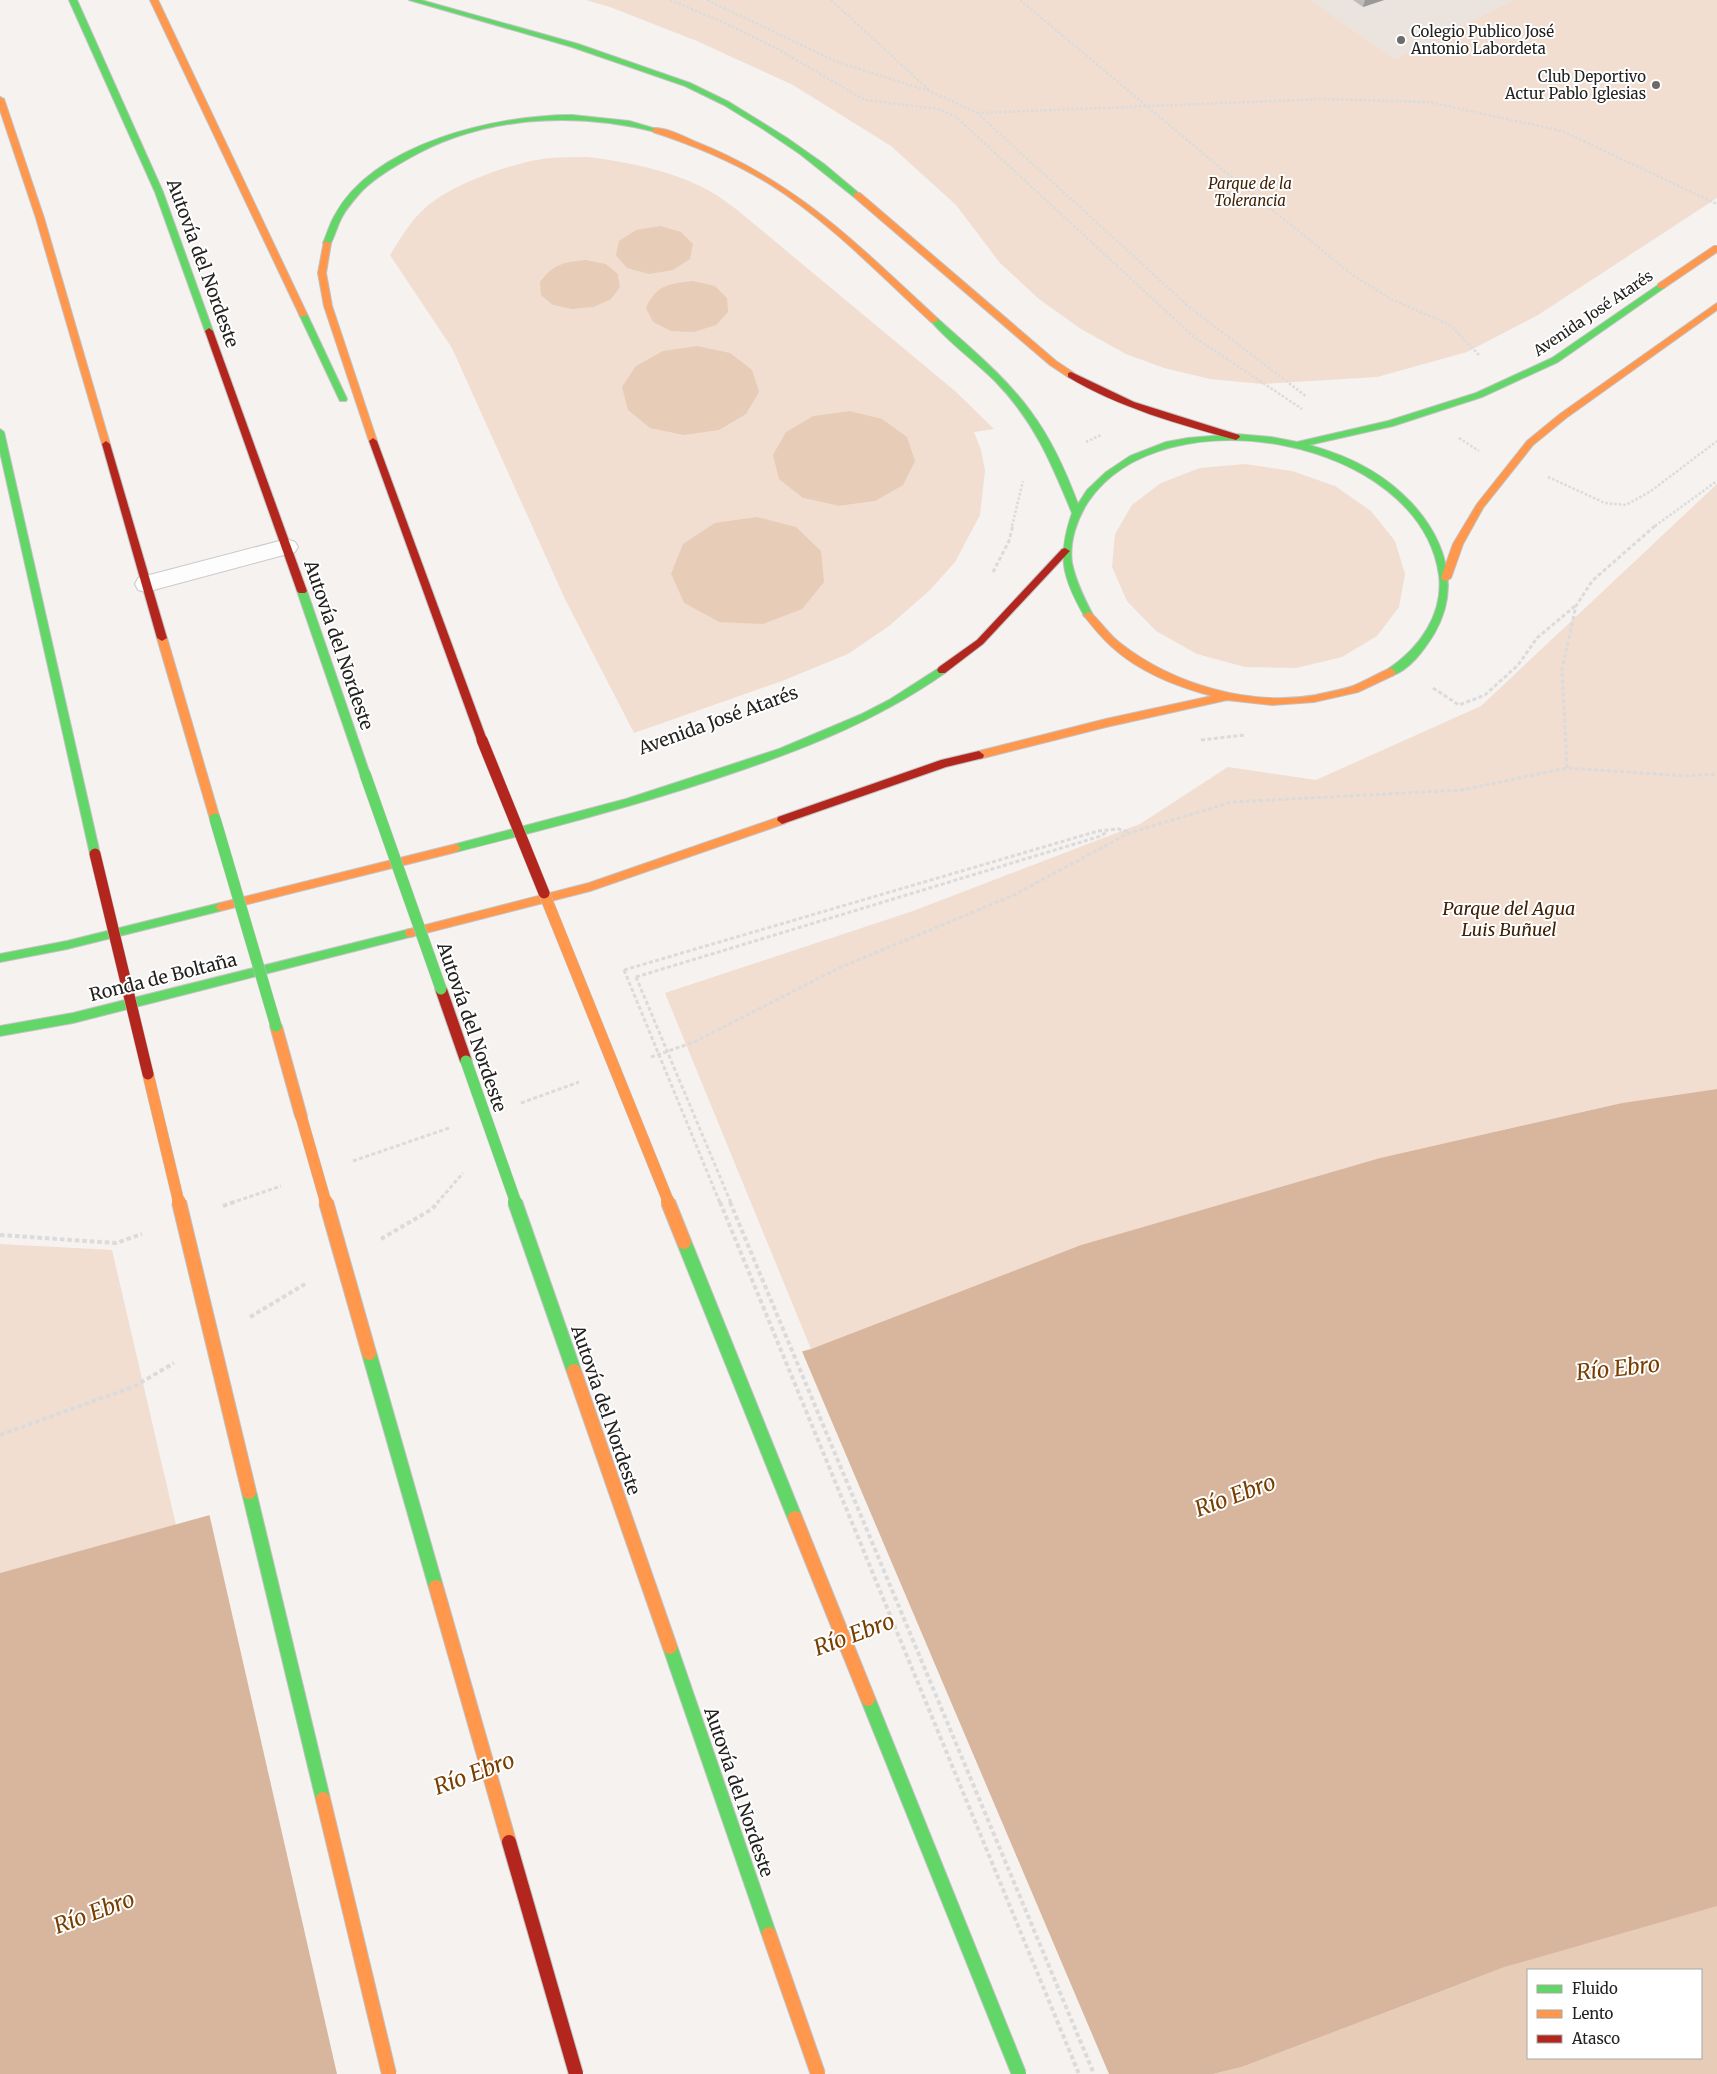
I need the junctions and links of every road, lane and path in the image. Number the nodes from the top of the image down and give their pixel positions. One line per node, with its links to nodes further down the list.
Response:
1 (73, 0): 31 (main road, Autovía del Nordeste)
2 (154, 0): 18 (main road)
3 (413, 0): 17 (main road)
4 (670, 0): 19 (path)
5 (707, 0): 8 (path)
6 (831, 0): 8 (path)
7 (1020, 0): 10 (path)
8 (932, 92): 11 (path)
9 (0, 99): 35 (main road)
10 (1146, 106): 11 (path); 12 (path); 15 (path)
11 (977, 113): 16 (path)
12 (1717, 204)
13 (1717, 248): 20 (main road, Avenida José Atarés)
14 (1717, 306): 27 (main road)
15 (1483, 359)
16 (1307, 397)
17 (1145, 410): 23 (main road); 26 (path)
18 (348, 411)
19 (1296, 411)
20 (1424, 414): 25 (main road, Avenida José Atarés); 27 (path)
21 (357, 429): 30 (main road)
22 (0, 432): 52 (main road, bridge)
23 (1236, 437): 25 (main road); 29 (main road)
24 (1717, 441): 27 (path)
25 (1298, 444): 34 (main road)
26 (1052, 456): 29 (main road); 30 (main road); 33 (path)
27 (1512, 464): 34 (main road)
28 (1717, 481): 36 (path)
29 (1076, 512): 32 (main road)
30 (398, 516): 55 (main road, bridge)
31 (287, 547): 35 (lane); 54 (main road, Autovía del Nordeste, bridge)
32 (1065, 551): 38 (main road); 42 (main road)
33 (989, 578)
34 (1446, 578): 38 (main road)
35 (146, 584): 53 (main road, bridge)
36 (1576, 606): 37 (path); 39 (path)
37 (1428, 685)
38 (1224, 697): 43 (main road, Ronda de Boltaña)
39 (1567, 768): 40 (path); 41 (path)
40 (1717, 774)
41 (1109, 831): 56 (path, bridge); 57 (path, bridge)
42 (0, 958)
43 (0, 1031)
44 (523, 1102): 45 (path)
45 (517, 1109)
46 (468, 1166): 47 (path)
47 (372, 1244)
48 (313, 1280): 49 (path)
49 (245, 1320)
50 (177, 1361): 51 (path)
51 (0, 1435)
52 (389, 2074)
53 (576, 2074)
54 (818, 2074)
55 (1019, 2074)
56 (1079, 2074)
57 (1094, 2074)

